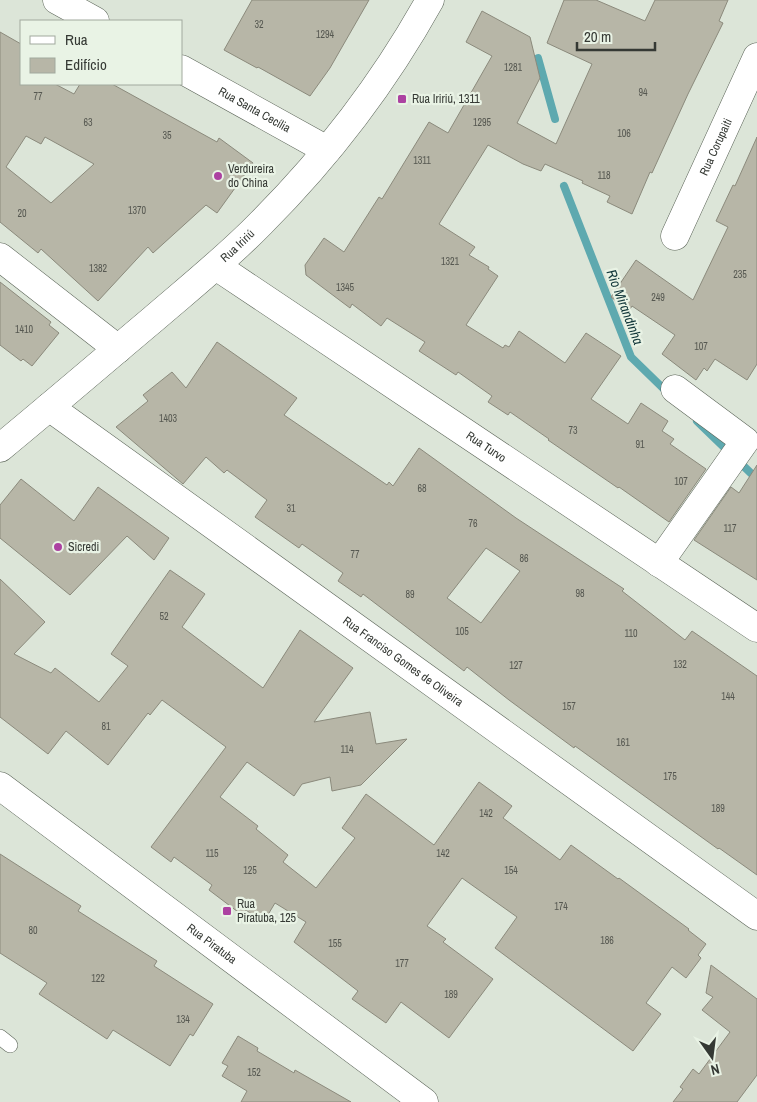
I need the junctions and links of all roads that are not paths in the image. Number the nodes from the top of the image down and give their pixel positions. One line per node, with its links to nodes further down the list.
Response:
1 (57, 0): 3 (street)
2 (430, 0): 6 (street, Rua Iririú)
3 (93, 20)
4 (757, 57): 7 (street, Rua Corupaiti)
5 (182, 70): 6 (street, Rua Santa Cecília)
6 (327, 150): 9 (street, Rua Iririú)
7 (675, 236)
8 (0, 257): 10 (street)
9 (216, 266): 10 (street, Rua Iririú); 14 (street, Rua Turvo)
10 (118, 349): 12 (street, Rua Iririú)
11 (675, 389): 14 (street)
12 (49, 407): 13 (street, Rua Iririú); 17 (street, Rua Franciso Gomes de Oliveira)
13 (0, 448)
14 (659, 563): 15 (street, Rua Turvo)
15 (757, 628)
16 (0, 786): 18 (street, Rua Piratuba)
17 (757, 916)
18 (424, 1102)

